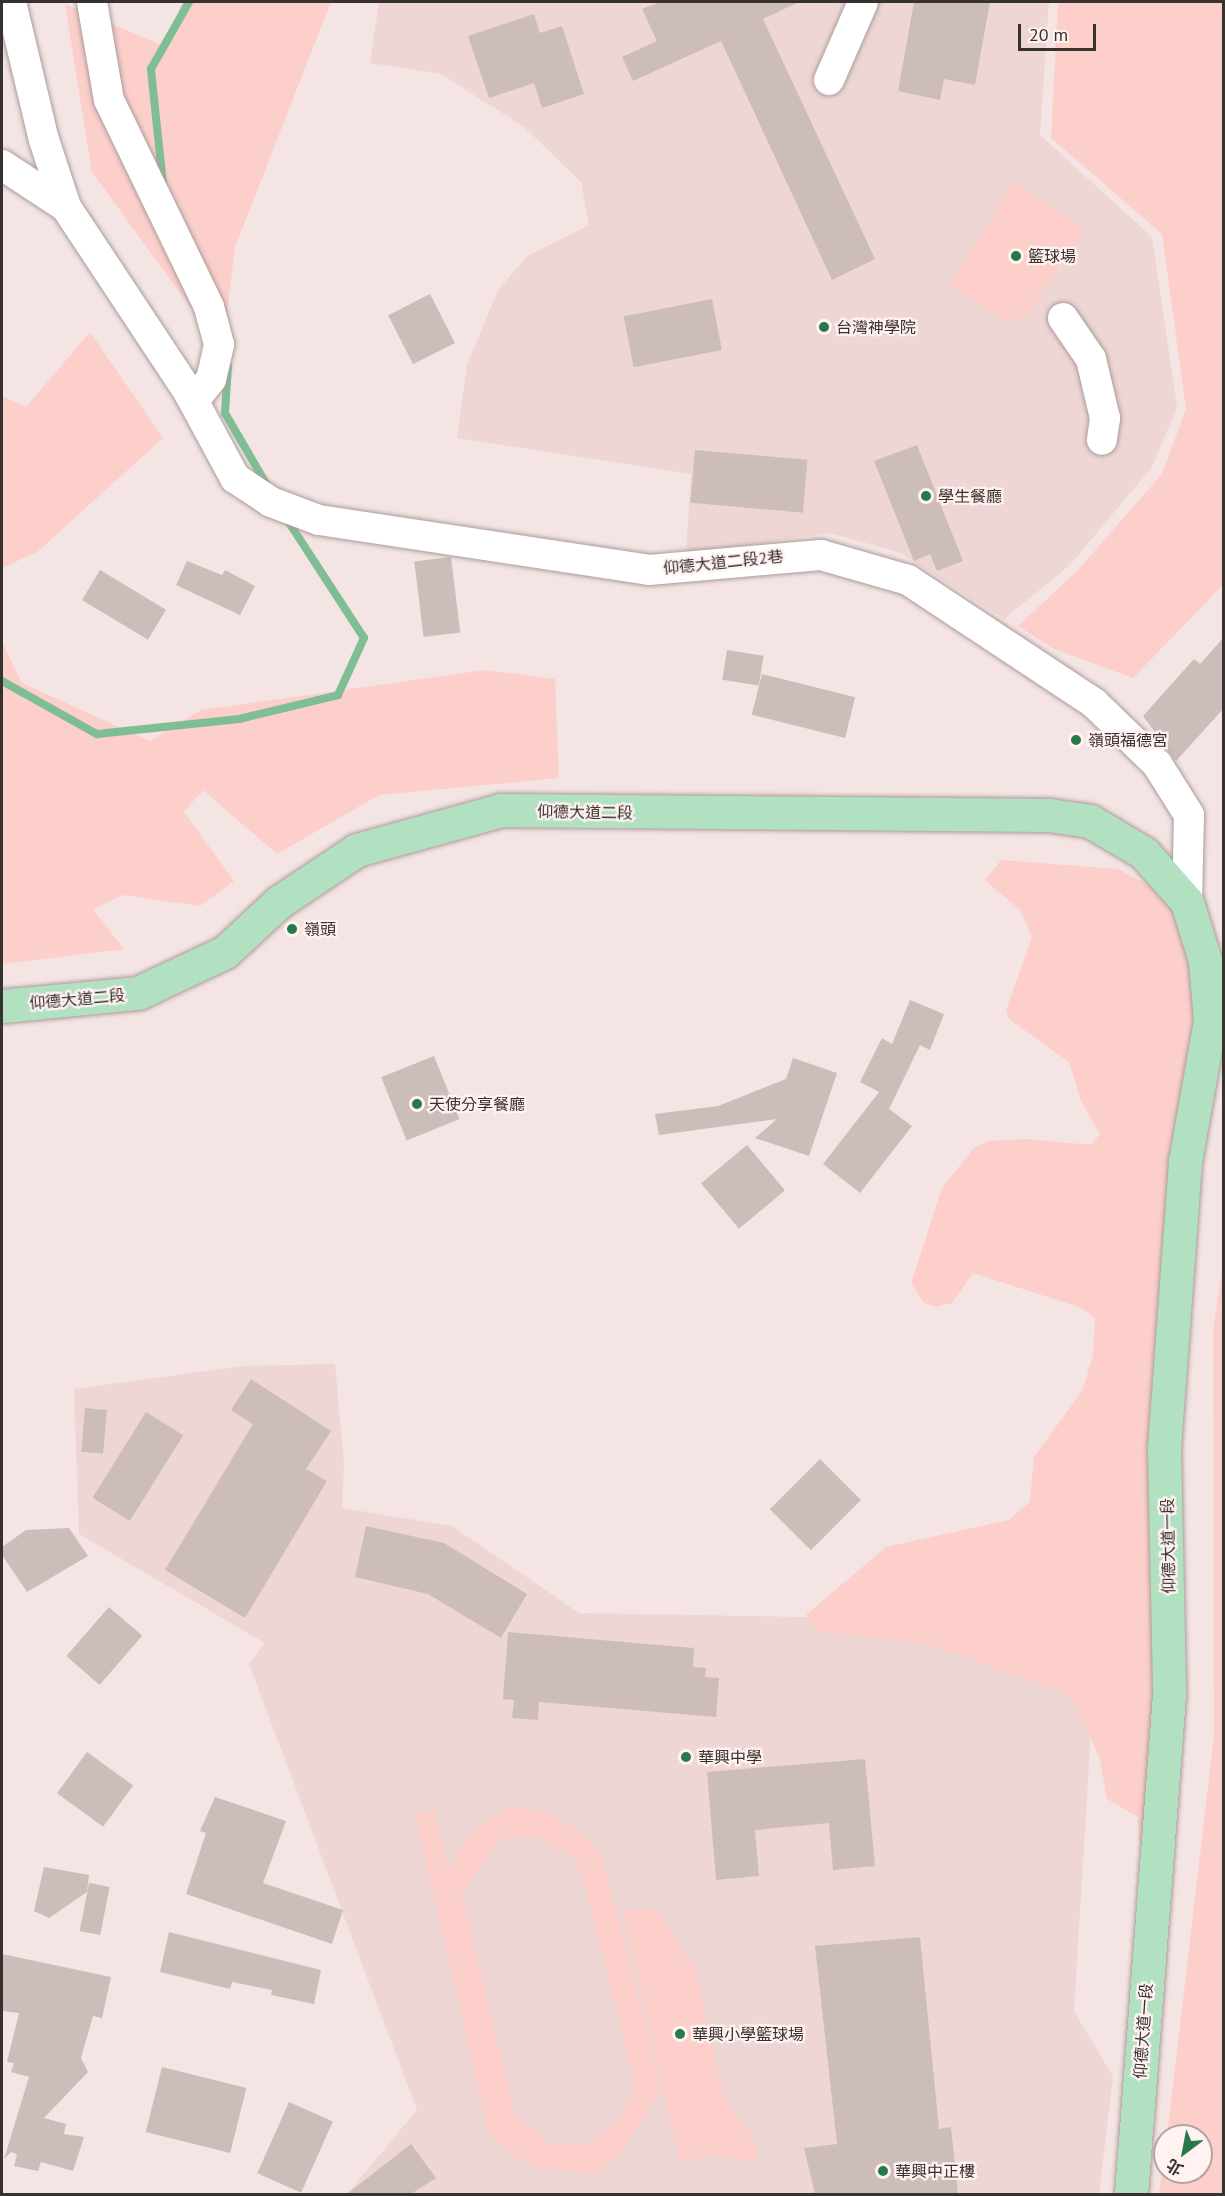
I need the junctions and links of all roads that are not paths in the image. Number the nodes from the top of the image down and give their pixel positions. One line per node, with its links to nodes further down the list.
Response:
1 (11, 2): 6 (street)
2 (92, 2): 8 (street)
3 (863, 2): 4 (street)
4 (829, 80)
5 (2, 165): 6 (street)
6 (66, 207): 8 (street)
7 (1063, 318): 9 (street)
8 (194, 402): 10 (street, 仰德大道二段2巷)
9 (1102, 440)
10 (1187, 902): 11 (main road, 仰德大道二段); 12 (main road, 仰德大道一段)
11 (2, 1006)
12 (1131, 2194)

